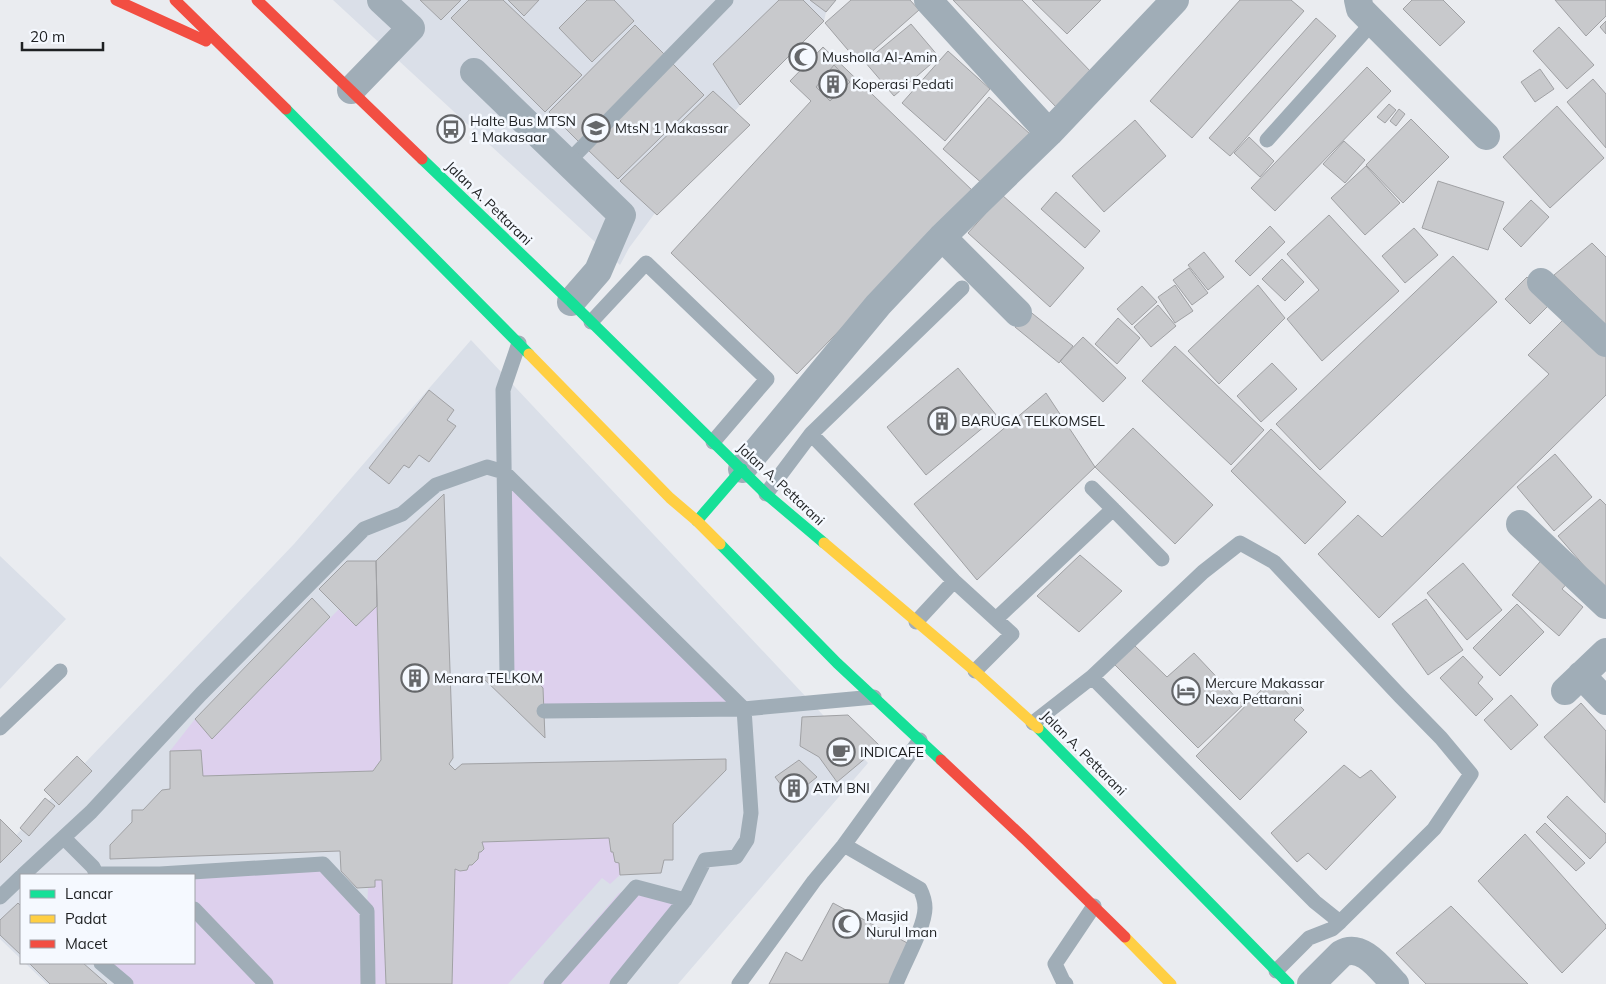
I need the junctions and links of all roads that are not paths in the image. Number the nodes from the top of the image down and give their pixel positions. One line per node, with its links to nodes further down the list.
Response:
1 (116, 0): 10 (highway)
2 (175, 0): 10 (highway)
3 (257, 0): 12 (highway, Jalan A. Pettarani)
4 (381, 0): 12 (street)
5 (726, 0): 16 (lane)
6 (928, 0): 13 (street)
7 (1175, 0): 13 (street)
8 (1358, 0): 9 (street)
9 (1373, 22): 14 (street); 15 (lane)
10 (230, 53): 23 (highway)
11 (474, 72): 16 (street)
12 (351, 90): 20 (highway, Jalan A. Pettarani)
13 (1049, 133): 17 (street)
14 (1486, 136)
15 (1267, 140)
16 (568, 162): 20 (street)
17 (942, 237): 21 (street); 27 (street)
18 (1541, 282): 24 (street)
19 (962, 288): 25 (lane)
20 (571, 302): 22 (highway, Jalan A. Pettarani)
21 (1018, 313)
22 (591, 322): 26 (highway, Jalan A. Pettarani); 26 (lane)
23 (519, 343): 28 (lane); 32 (highway)
24 (1606, 343)
25 (811, 434): 30 (lane); 35 (lane)
26 (713, 442): 27 (highway, Jalan A. Pettarani)
27 (742, 469): 30 (highway, Jalan A. Pettarani); 32 (highway)
28 (504, 472): 42 (lane); 46 (lane); 51 (lane)
29 (1092, 488): 31 (lane)
30 (766, 494): 38 (highway, Jalan A. Pettarani)
31 (1113, 509): 34 (lane); 37 (lane)
32 (697, 521): 44 (highway)
33 (1520, 524): 36 (street)
34 (1162, 559)
35 (954, 580): 37 (lane); 38 (lane)
36 (1606, 605)
37 (996, 619): 41 (lane)
38 (916, 622): 41 (highway, Jalan A. Pettarani)
39 (1606, 652): 45 (street)
40 (60, 671): 49 (lane)
41 (975, 671): 48 (highway, Jalan A. Pettarani)
42 (507, 675)
43 (1092, 678): 48 (lane); 61 (lane); 61 (lane)
44 (874, 697): 46 (lane); 50 (highway)
45 (1606, 701)
46 (744, 709): 47 (lane); 58 (lane)
47 (544, 711)
48 (1033, 723): 63 (highway, Jalan A. Pettarani)
49 (0, 728)
50 (920, 740): 52 (lane); 59 (highway)
51 (64, 838): 53 (lane); 54 (lane)
52 (844, 845): 69 (lane); 70 (lane)
53 (24, 874)
54 (96, 874)
55 (176, 874): 66 (lane)
56 (20, 878): 57 (lane)
57 (0, 897)
58 (686, 900): 67 (lane); 68 (lane)
59 (1094, 906): 71 (lane); 72 (highway)
60 (195, 910): 65 (lane)
61 (1340, 922): 63 (lane)
62 (102, 964): 64 (lane)
63 (1276, 971): 73 (highway, Jalan A. Pettarani)
64 (126, 984)
65 (266, 984)
66 (368, 984)
67 (551, 984)
68 (617, 984)
69 (739, 984)
70 (896, 984)
71 (1066, 984)
72 (1172, 984)
73 (1289, 984)
74 (1311, 984): 75 (street)
75 (1395, 984)

